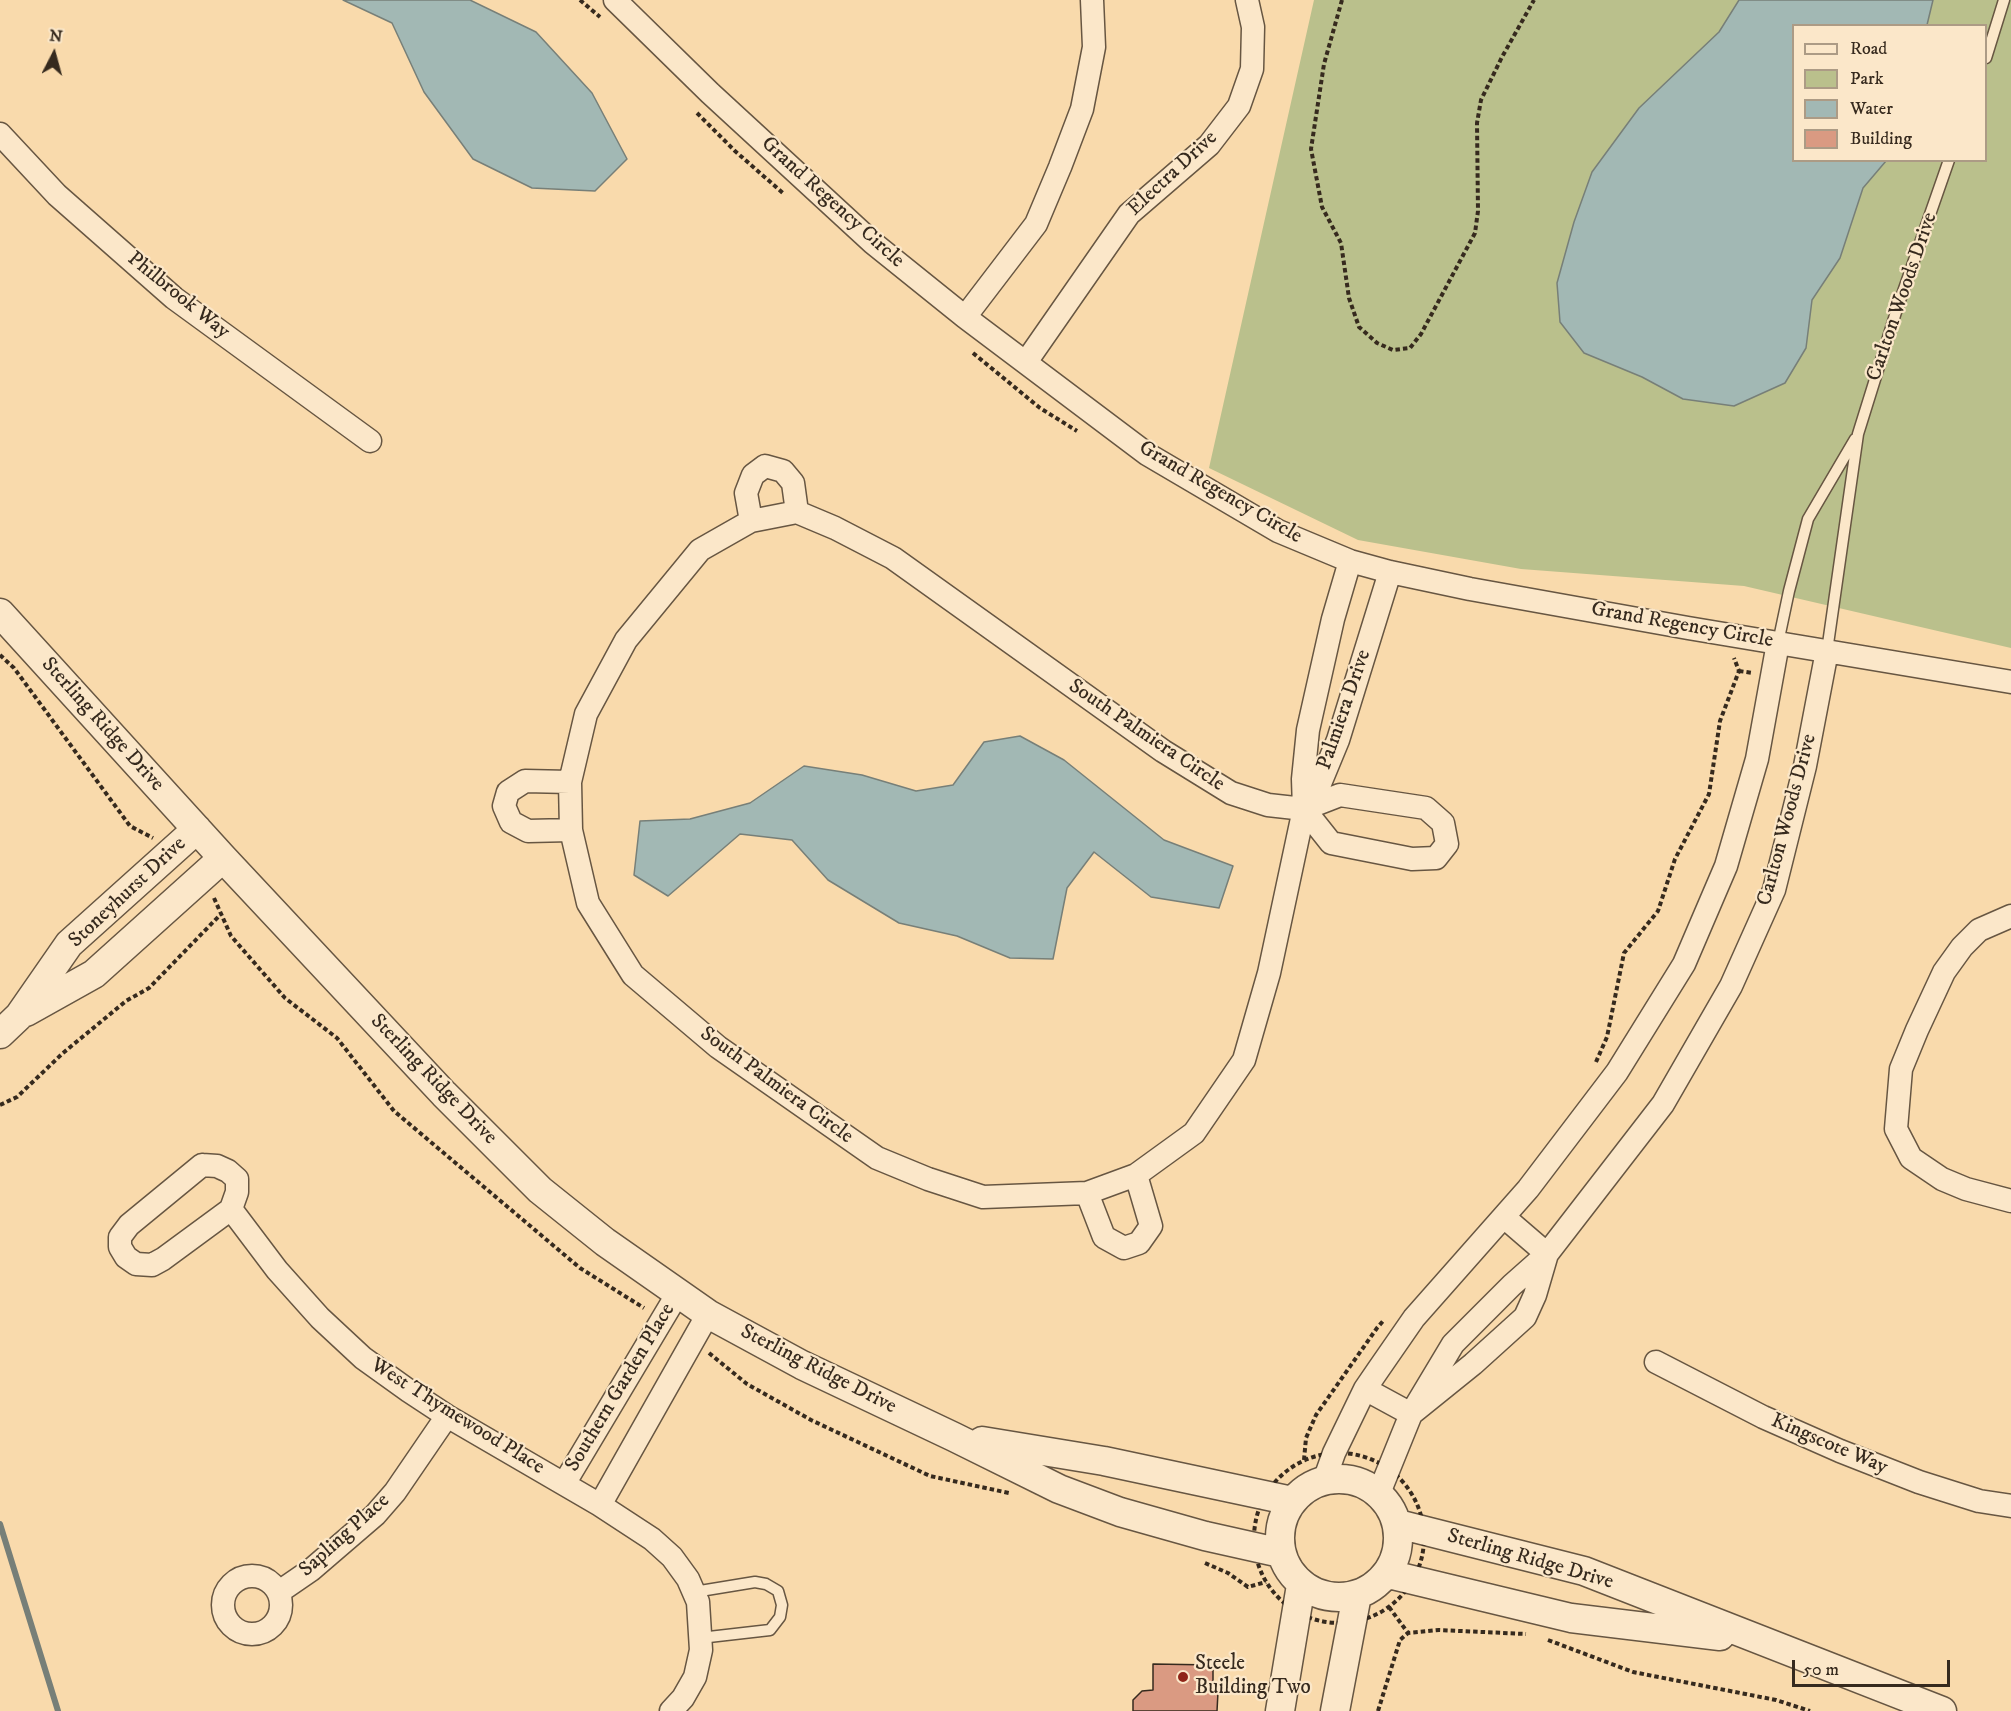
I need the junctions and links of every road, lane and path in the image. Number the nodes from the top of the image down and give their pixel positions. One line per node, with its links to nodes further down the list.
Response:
1 (580, 0): 8 (path)
2 (615, 0): 14 (street, Grand Regency Circle)
3 (1092, 0): 14 (street)
4 (1246, 0): 16 (street, Electra Drive)
5 (1342, 0): 6 (path)
6 (1534, 0)
7 (2004, 0): 9 (lane)
8 (601, 19)
9 (1987, 55)
10 (693, 109): 13 (path)
11 (0, 134): 19 (street, Philbrook Way)
12 (1948, 162): 18 (lane, Carlton Woods Drive)
13 (786, 195)
14 (965, 317): 16 (street, Grand Regency Circle)
15 (973, 352): 17 (path)
16 (1026, 362): 22 (street, Grand Regency Circle)
17 (1079, 432)
18 (1858, 434): 25 (lane, Carlton Woods Drive); 26 (lane, Carlton Woods Drive)
19 (370, 441)
20 (797, 512): 21 (street, South Palmiera Circle); 21 (street); 30 (street, South Palmiera Circle)
21 (751, 521): 29 (street, South Palmiera Circle)
22 (1350, 561): 23 (street, Grand Regency Circle); 30 (street, Palmiera Drive)
23 (1390, 572): 25 (street, Grand Regency Circle); 30 (street, Palmiera Drive)
24 (0, 613): 31 (street, Sterling Ridge Drive)
25 (1778, 643): 26 (street, Grand Regency Circle); 43 (street, Carlton Woods Drive)
26 (1827, 651): 28 (street, Grand Regency Circle); 44 (street, Carlton Woods Drive)
27 (1724, 656): 37 (path)
28 (2011, 682)
29 (570, 782): 32 (street, South Palmiera Circle); 32 (street)
30 (1304, 809): 30 (street); 39 (street, South Palmiera Circle)
31 (197, 830): 33 (street, Sterling Ridge Drive); 36 (street, Stoneyhurst Drive)
32 (571, 830): 40 (street, South Palmiera Circle)
33 (223, 858): 36 (street, Stoneyhurst Drive); 45 (street, Sterling Ridge Drive)
34 (221, 914): 38 (path)
35 (2011, 916): 41 (street)
36 (10, 1025)
37 (1594, 1064)
38 (0, 1105)
39 (1136, 1174): 40 (street, South Palmiera Circle); 40 (street)
40 (1087, 1193)
41 (2011, 1201)
42 (231, 1209): 42 (street); 50 (street, West Thymewood Place)
43 (1504, 1217): 44 (street); 48 (street, Carlton Woods Drive)
44 (1547, 1254): 49 (street, Carlton Woods Drive); 49 (street, Carlton Woods Drive)
45 (678, 1293): 46 (street, Sterling Ridge Drive); 55 (street, Southern Garden Place)
46 (708, 1314): 51 (street, Sterling Ridge Drive); 58 (street, Southern Garden Place)
47 (1656, 1362): 59 (street, Kingscote Way)
48 (1365, 1389): 49 (street); 52 (street, Carlton Woods Drive)
49 (1411, 1414): 54 (street, Carlton Woods Drive)
50 (447, 1416): 55 (street, West Thymewood Place); 65 (street, Sapling Place)
51 (954, 1437): 56 (street, Sterling Ridge Drive); 61 (street, Sterling Ridge Drive)
52 (1334, 1453): 53 (street, Carlton Woods Drive); 54 (path); 56 (path)
53 (1324, 1480): 54 (street); 57 (street)
54 (1384, 1481): 60 (street); 60 (path)
55 (564, 1484): 58 (street, West Thymewood Place)
56 (1265, 1495): 57 (street, Sterling Ridge Drive); 61 (path)
57 (1292, 1501): 62 (street)
58 (600, 1505): 66 (street, West Thymewood Place)
59 (2011, 1506)
60 (1411, 1528): 63 (street); 63 (path); 74 (street, Sterling Ridge Drive)
61 (1254, 1546): 62 (street, Sterling Ridge Drive); 69 (path)
62 (1281, 1552): 64 (street)
63 (1400, 1578): 67 (path); 68 (street); 74 (street, Sterling Ridge Drive)
64 (1301, 1585): 68 (street); 69 (street)
65 (279, 1592)
66 (694, 1592): 72 (street); 72 (lane)
67 (1389, 1607): 68 (path); 70 (path)
68 (1355, 1609): 69 (path); 77 (street)
69 (1297, 1612): 76 (street)
70 (1408, 1633): 71 (path); 78 (path)
71 (1535, 1635)
72 (700, 1638): 75 (street)
73 (1546, 1639): 79 (path)
74 (1761, 1641): 80 (street, Sterling Ridge Drive)
75 (671, 1711)
76 (1280, 1711)
77 (1335, 1711)
78 (1378, 1711)
79 (1810, 1711)
80 (1942, 1711)

